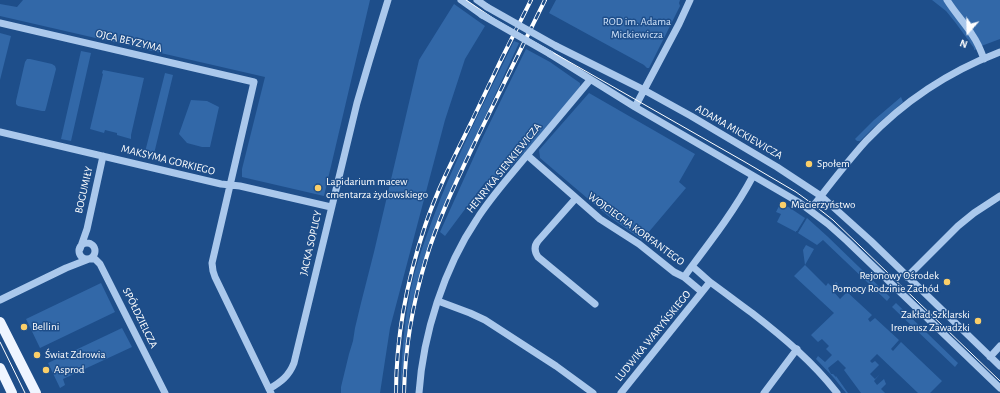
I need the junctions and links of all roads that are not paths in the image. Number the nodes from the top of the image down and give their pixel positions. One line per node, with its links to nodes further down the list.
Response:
1 (388, 0): 20 (street, JACKA SOPLICY)
2 (461, 0): 9 (street, bridge)
3 (477, 0): 10 (street, ADAMA MICKIEWICZA, bridge)
4 (690, 0): 10 (street)
5 (947, 0): 8 (street)
6 (0, 23): 16 (street, OJCA BEYZYMA)
7 (1000, 52): 8 (street)
8 (984, 59): 17 (street)
9 (590, 80): 11 (street); 13 (street, HENRYKA SIENKIEWICZA)
10 (644, 90): 11 (street); 17 (street, ADAMA MICKIEWICZA)
11 (635, 107): 15 (street)
12 (0, 132): 14 (street, MAKSYMA GORKIEGO)
13 (527, 155): 19 (street, WOJCIECHA KORFANTEGO); 33 (street, HENRYKA SIENKIEWICZA)
14 (103, 156): 16 (street, MAKSYMA GORKIEGO); 22 (street, BOGUMIŁY)
15 (753, 176): 21 (street); 26 (street, LUDWIKA WARYŃSKIEGO)
16 (231, 185): 20 (street, MAKSYMA GORKIEGO); 42 (street)
17 (821, 196): 21 (street); 29 (street, ADAMA MICKIEWICZA)
18 (1000, 196): 29 (street)
19 (576, 198): 28 (street, WOJCIECHA KORFANTEGO); 34 (street, WOJCIECHA KORFANTEGO)
20 (331, 207): 42 (street, JACKA SOPLICY)
21 (810, 210): 41 (street)
22 (87, 229): 23 (street, BOGUMIŁY); 24 (street, BOGUMIŁY)
23 (94, 247): 24 (street); 25 (street)
24 (79, 251): 25 (street); 27 (street, BOGUMIŁY)
25 (90, 259): 27 (street, BOGUMIŁY); 45 (street, SPÓŁDZIELCZA)
26 (692, 266): 28 (street, LUDWIKA WARYŃSKIEGO); 30 (street)
27 (66, 268): 32 (street, BOGUMIŁY)
28 (684, 277): 31 (street, LUDWIKA WARYŃSKIEGO)
29 (907, 277): 38 (street, ADAMA MICKIEWICZA)
30 (710, 282): 31 (street, LUDWIKA WARYŃSKIEGO); 37 (street)
31 (702, 292): 48 (street, LUDWIKA WARYŃSKIEGO)
32 (0, 300)
33 (438, 301): 46 (street, HENRYKA SIENKIEWICZA); 47 (street)
34 (595, 304)
35 (0, 322): 44 (main road)
36 (1000, 346): 38 (street)
37 (797, 349): 49 (street); 50 (street)
38 (990, 356): 39 (street, ADAMA MICKIEWICZA)
39 (1000, 366)
40 (0, 368): 43 (main road)
41 (1000, 388)
42 (270, 391)
43 (12, 393)
44 (36, 393)
45 (165, 393)
46 (419, 393)
47 (593, 393)
48 (621, 393)
49 (764, 393)
50 (837, 393)

